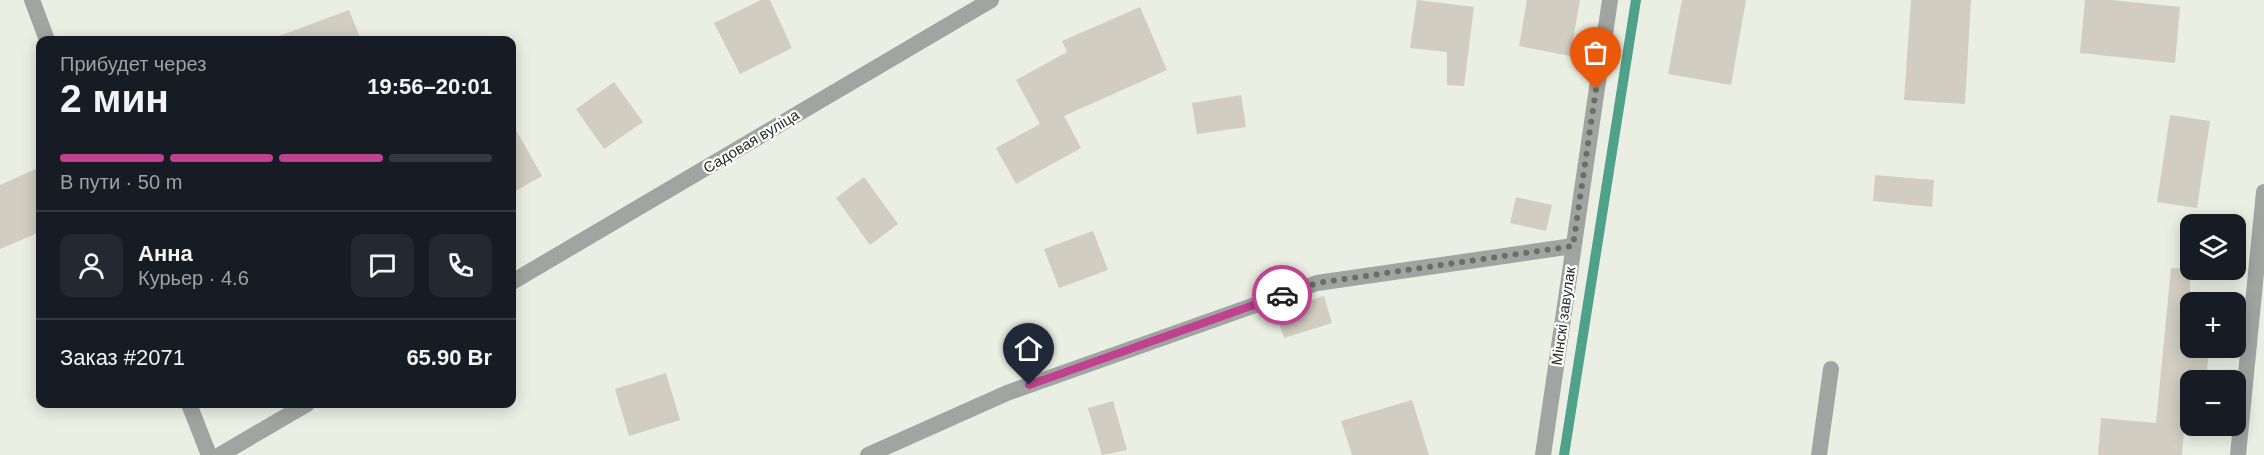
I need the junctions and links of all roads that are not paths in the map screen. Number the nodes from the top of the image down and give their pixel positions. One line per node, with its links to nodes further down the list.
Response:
1 (32, 0): 4 (street)
2 (991, 0): 7 (street, Садовая вуліца)
3 (1610, 0): 6 (street, Мінскі завулак)
4 (46, 36)
5 (2264, 192): 16 (street)
6 (1573, 246): 13 (street); 14 (street, Мінскі завулак)
7 (516, 280)
8 (1831, 369): 15 (street)
9 (191, 408): 11 (street)
10 (300, 408): 12 (street)
11 (209, 455)
12 (220, 455)
13 (868, 455)
14 (1543, 455)
15 (1819, 455)
16 (2238, 455)

